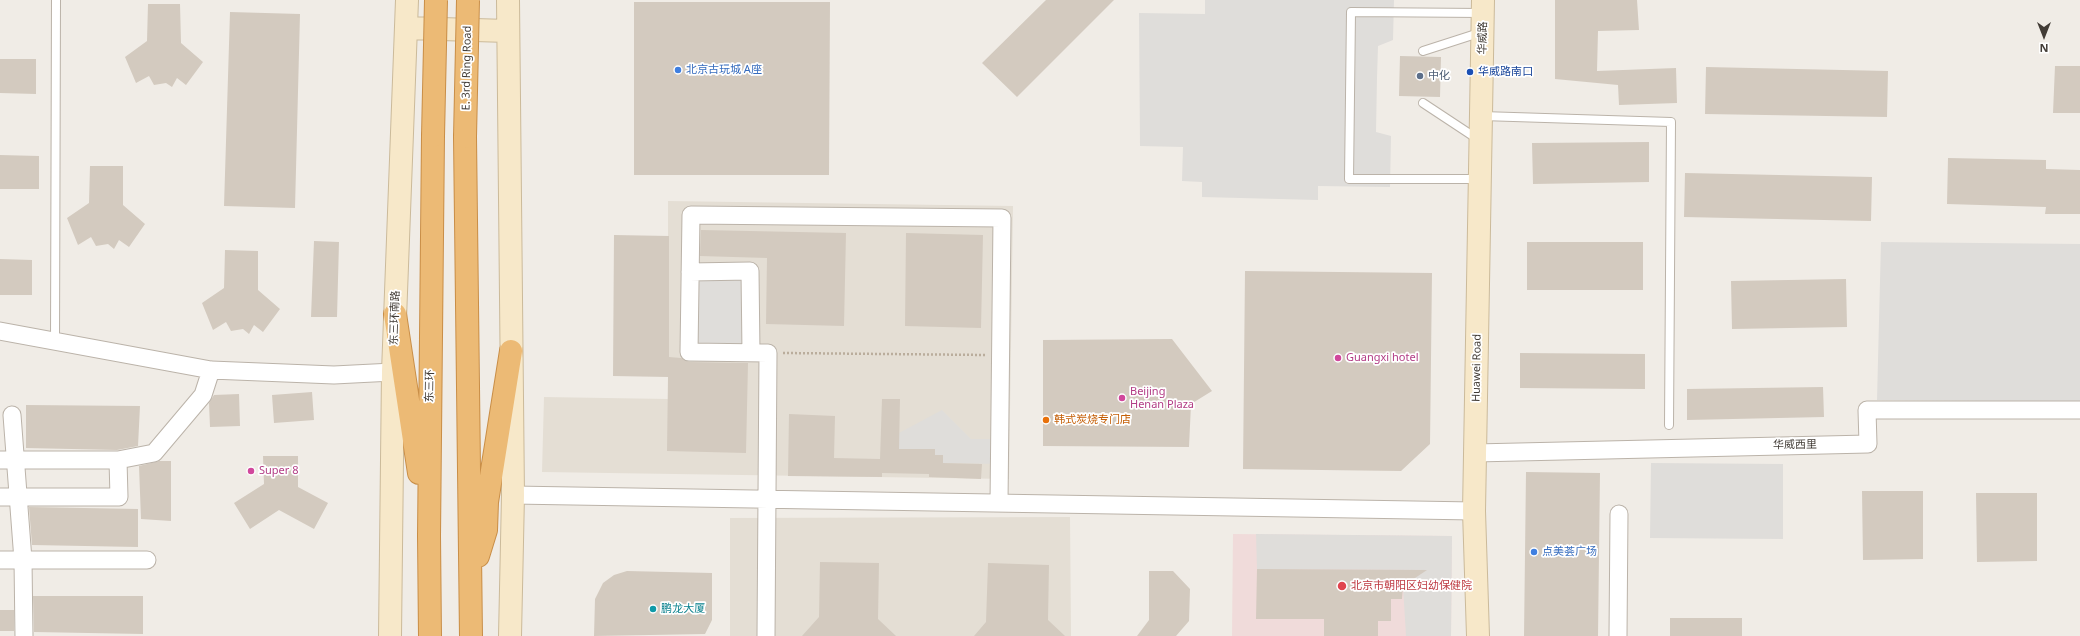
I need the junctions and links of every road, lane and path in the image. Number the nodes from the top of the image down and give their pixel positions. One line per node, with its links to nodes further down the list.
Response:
1 (56, 0): 17 (lane)
2 (407, 0): 7 (street, 东三环南路)
3 (436, 0): 37 (highway, 东三环, bridge)
4 (468, 0): 41 (highway, E. 3rd Ring Road, bridge)
5 (508, 0): 8 (street)
6 (1483, 15): 9 (lane); 11 (street, 华威路); 13 (lane)
7 (407, 28): 8 (street); 15 (street, 东三环南路)
8 (508, 31): 18 (street)
9 (1423, 51)
10 (1423, 102): 12 (lane)
11 (1482, 116): 12 (street, Huawei Road); 26 (lane)
12 (1481, 141): 13 (street, Huawei Road)
13 (1481, 180): 27 (street, Huawei Road)
14 (690, 272): 19 (street); 19 (street); 21 (street)
15 (395, 314): 23 (street, 东三环南路); 37 (highway)
16 (0, 331): 17 (street)
17 (56, 342): 22 (street)
18 (511, 351): 30 (street); 41 (highway)
19 (751, 353): 20 (street)
20 (768, 353): 21 (path); 33 (street)
21 (1000, 355): 34 (street)
22 (211, 370): 23 (street); 29 (street)
23 (392, 372): 43 (street, 东三环南路)
24 (2080, 410): 27 (street, 华威西里)
25 (12, 415): 28 (street)
26 (1669, 425)
27 (1475, 453): 35 (street, Huawei Road)
28 (8, 460): 29 (street); 32 (street)
29 (118, 460): 32 (street)
30 (513, 495): 33 (street); 46 (street)
31 (0, 497): 32 (street)
32 (18, 497): 39 (street)
33 (767, 499): 34 (street); 47 (street)
34 (999, 503): 35 (street)
35 (1474, 511): 48 (street, Huawei Road)
36 (1619, 514): 49 (street)
37 (429, 536): 44 (highway, 东三环)
38 (0, 560): 39 (street)
39 (23, 560): 40 (street); 42 (street)
40 (147, 560)
41 (471, 578): 45 (highway)
42 (24, 636)
43 (390, 636)
44 (430, 636)
45 (471, 636)
46 (510, 636)
47 (766, 636)
48 (1478, 636)
49 (1618, 636)

